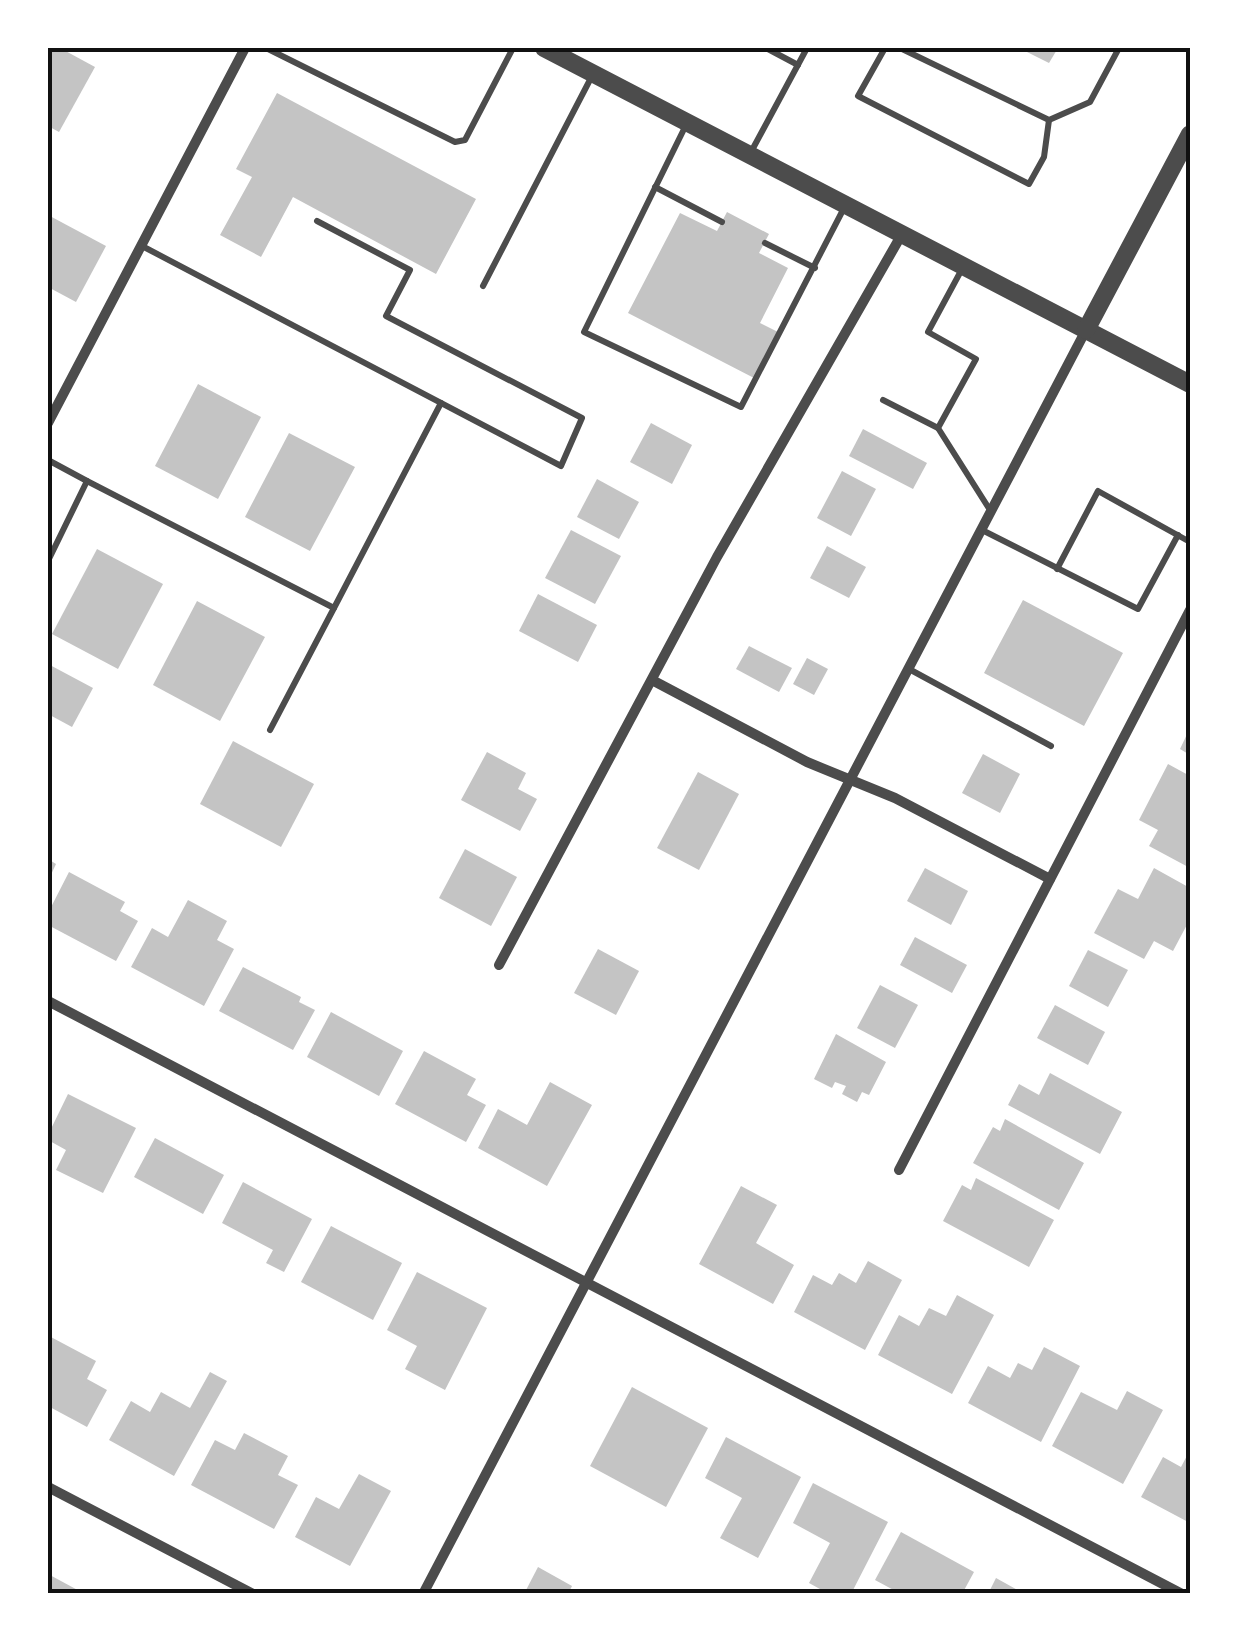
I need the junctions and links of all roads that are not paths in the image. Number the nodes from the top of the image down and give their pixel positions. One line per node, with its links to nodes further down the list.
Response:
1 (245, 48): 22 (street)
2 (266, 48): 3 (lane)
3 (513, 48)
4 (544, 48): 11 (street)
5 (766, 48): 10 (lane)
6 (807, 48): 10 (lane)
7 (885, 48): 12 (lane)
8 (900, 48): 12 (lane)
9 (1119, 48): 12 (lane)
10 (798, 65): 15 (lane)
11 (594, 73): 13 (street); 25 (lane)
12 (1049, 120)
13 (688, 122): 15 (street); 16 (lane)
14 (1190, 134): 26 (street)
15 (750, 154): 17 (street)
16 (655, 187): 19 (lane); 24 (lane)
17 (845, 204): 20 (street); 24 (lane)
18 (317, 221): 29 (lane)
19 (722, 222)
20 (902, 234): 23 (street); 43 (street)
21 (765, 243): 24 (lane)
22 (141, 246): 29 (lane); 30 (street)
23 (964, 266): 26 (street); 31 (lane)
24 (815, 268)
25 (484, 286)
26 (1086, 330): 27 (street); 34 (street)
27 (1190, 384)
28 (883, 400): 31 (lane)
29 (441, 403): 40 (lane)
30 (48, 422)
31 (938, 428): 34 (lane)
32 (48, 460): 33 (lane)
33 (88, 481): 38 (lane); 40 (lane)
34 (990, 511): 35 (street)
35 (980, 530): 39 (lane); 42 (street)
36 (1178, 535): 37 (lane); 39 (lane); 39 (lane)
37 (1190, 542)
38 (48, 560)
39 (1057, 568)
40 (334, 608): 44 (lane)
41 (1190, 610): 47 (street)
42 (908, 669): 45 (lane); 46 (street)
43 (652, 680): 46 (street); 48 (street)
44 (270, 730)
45 (1051, 746)
46 (849, 779): 47 (street); 51 (street)
47 (1050, 879): 50 (street)
48 (499, 965)
49 (48, 1001): 51 (street)
50 (899, 1170)
51 (585, 1281): 54 (street); 55 (street)
52 (48, 1487): 53 (street)
53 (254, 1594)
54 (423, 1594)
55 (1182, 1594)

